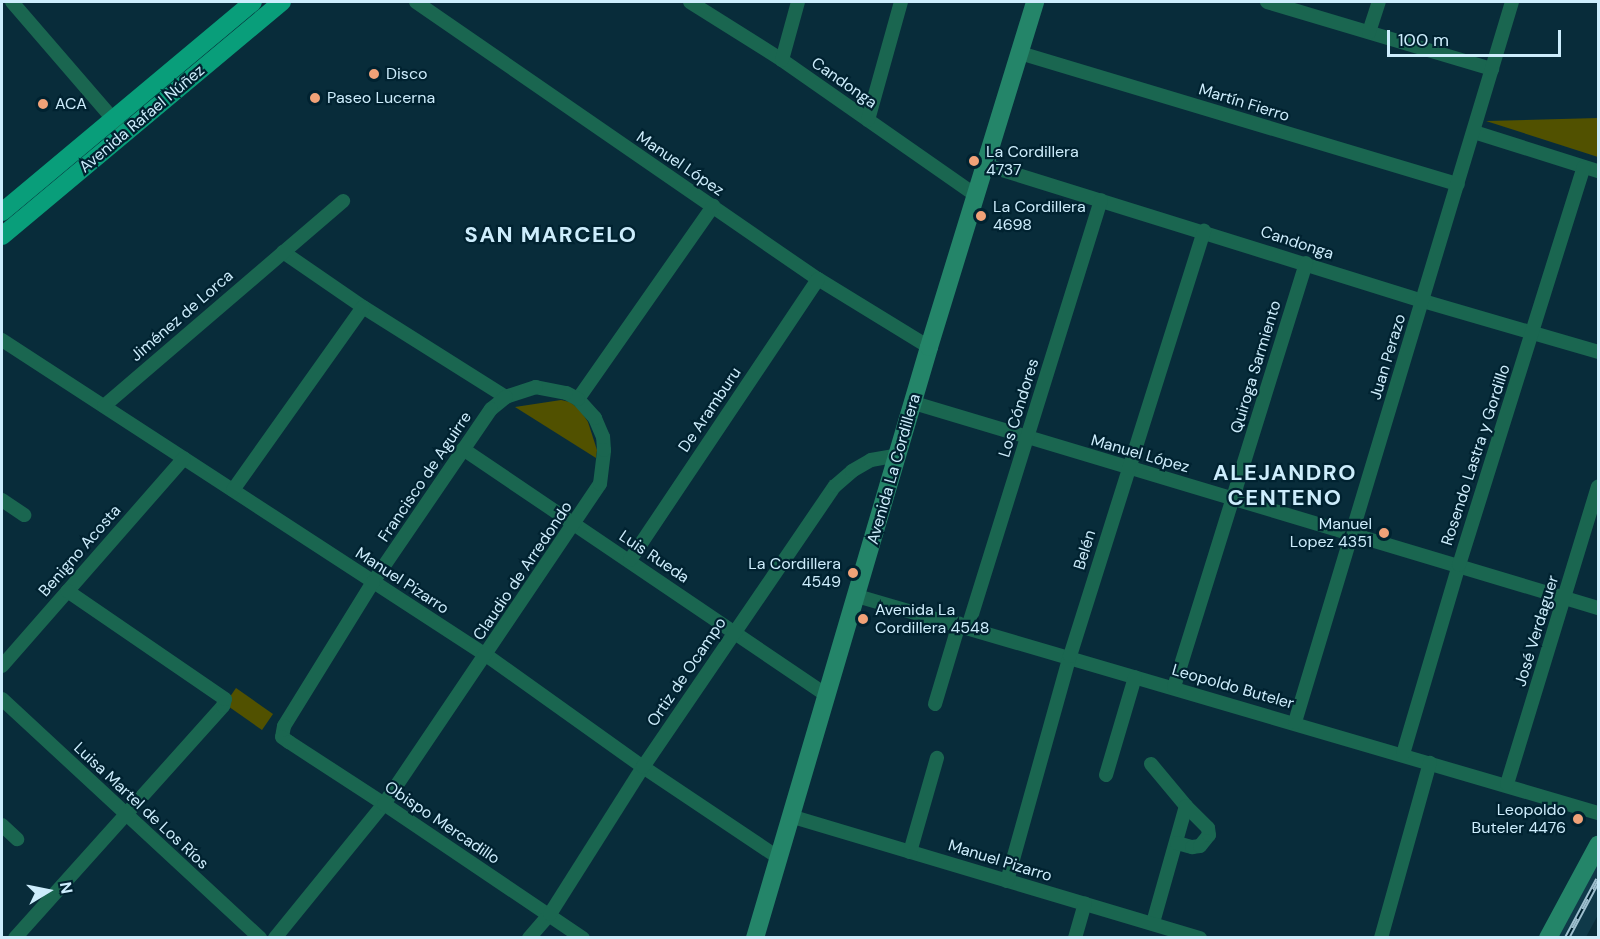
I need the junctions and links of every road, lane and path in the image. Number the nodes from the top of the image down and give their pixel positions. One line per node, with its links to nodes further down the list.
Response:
1 (12, 2): 16 (street)
2 (253, 2): 16 (main road, Avenida Rafael Núñez)
3 (282, 2): 18 (main road, Avenida Rafael Núñez)
4 (416, 2): 27 (street, Manuel López)
5 (690, 2): 14 (street, Candonga)
6 (798, 2): 14 (street)
7 (901, 2): 17 (street)
8 (1035, 2): 13 (main road, Avenida La Cordillera)
9 (1266, 2): 12 (street)
10 (1379, 2): 12 (street)
11 (1512, 2): 15 (street, Juan Perazo)
12 (1369, 32): 15 (street)
13 (1020, 53): 20 (main road, Avenida La Cordillera); 23 (street, Martín Fierro)
14 (782, 60): 17 (street, Candonga)
15 (1492, 69): 19 (street, Juan Perazo)
16 (112, 119): 18 (street); 28 (main road, Avenida Rafael Núñez)
17 (868, 120): 24 (street, Candonga)
18 (125, 132): 30 (main road, Avenida Rafael Núñez)
19 (1474, 132): 21 (street); 23 (street, Juan Perazo)
20 (986, 165): 24 (main road, Avenida La Cordillera); 25 (street, Candonga)
21 (1584, 167): 22 (street); 36 (street, Rosendo Lastra y Gordillo)
22 (1599, 171)
23 (1458, 184): 34 (street, Juan Perazo)
24 (976, 196): 38 (main road, Avenida La Cordillera)
25 (1101, 200): 29 (street, Candonga); 44 (street, Los Cóndores)
26 (343, 201): 31 (street, Jiménez de Lorca)
27 (713, 206): 33 (street, Manuel López); 41 (street)
28 (2, 212)
29 (1204, 231): 32 (street, Candonga); 48 (street, Belén)
30 (2, 236)
31 (283, 252): 35 (street); 43 (street, Jiménez de Lorca)
32 (1306, 263): 34 (street, Candonga); 51 (street, Quiroga Sarmiento)
33 (818, 279): 38 (street, Manuel López); 56 (street, De Aramburu)
34 (1423, 301): 36 (street, Candonga); 55 (street, Juan Perazo)
35 (363, 307): 40 (street); 50 (street)
36 (1533, 333): 39 (street, Candonga); 57 (street, Rosendo Lastra y Gordillo)
37 (2, 340): 43 (street, Manuel Pizarro)
38 (929, 347): 42 (main road, Avenida La Cordillera)
39 (1599, 352)
40 (506, 397): 41 (street, Francisco de Aguirre); 45 (street, Francisco de Aguirre)
41 (578, 399): 54 (street, Claudio de Arredondo)
42 (914, 403): 44 (street, Manuel López); 46 (main road, Avenida La Cordillera)
43 (104, 405): 47 (street, Manuel Pizarro)
44 (1027, 438): 48 (street, Manuel López); 63 (street, Los Cóndores)
45 (463, 449): 54 (street, Luis Rueda); 58 (street, Francisco de Aguirre)
46 (899, 455): 60 (main road, Avenida La Cordillera); 64 (street, Ortiz de Ocampo)
47 (184, 458): 50 (street, Manuel Pizarro); 59 (street, Benigno Acosta)
48 (1127, 468): 51 (street, Manuel López); 66 (street, Belén)
49 (1599, 487): 61 (street, José Verdaguer)
50 (234, 490): 58 (street, Manuel Pizarro)
51 (1232, 498): 55 (street, Manuel López); 69 (street, Quiroga Sarmiento)
52 (2, 500): 53 (street)
53 (24, 515)
54 (575, 524): 56 (street, Luis Rueda); 65 (street, Claudio de Arredondo)
55 (1351, 532): 57 (street, Manuel López); 73 (street, Juan Perazo)
56 (630, 560): 64 (street, Luis Rueda)
57 (1459, 565): 61 (street, Manuel López); 75 (street, Rosendo Lastra y Gordillo)
58 (373, 582): 65 (street, Manuel Pizarro); 74 (street, Francisco de Aguirre)
59 (68, 591): 67 (street, Benigno Acosta); 85 (street)
60 (857, 596): 63 (street, Leopoldo Buteler); 70 (main road, Avenida La Cordillera)
61 (1564, 597): 62 (street, Manuel López); 81 (street, José Verdaguer)
62 (1599, 608)
63 (963, 626): 66 (street, Leopoldo Buteler); 72 (street, Los Cóndores)
64 (734, 632): 70 (street, Luis Rueda); 79 (street, Ortiz de Ocampo)
65 (486, 655): 79 (street, Manuel Pizarro); 82 (street, Claudio de Arredondo)
66 (1070, 656): 68 (street, Leopoldo Buteler); 93 (street, Belén)
67 (2, 666)
68 (1135, 677): 69 (street, Leopoldo Buteler); 80 (street)
69 (1174, 687): 73 (street, Leopoldo Buteler)
70 (826, 694): 86 (main road, Avenida La Cordillera)
71 (2, 699): 85 (street, Luisa Martel de Los Ríos)
72 (935, 704)
73 (1295, 722): 75 (street, Leopoldo Buteler)
74 (282, 737): 82 (street, Obispo Mercadillo)
75 (1403, 754): 77 (street, Leopoldo Buteler)
76 (937, 758): 91 (street)
77 (1430, 763): 81 (street, Leopoldo Buteler); 105 (street)
78 (1151, 764): 83 (street)
79 (643, 767): 92 (street, Manuel Pizarro); 95 (street, Ortiz de Ocampo)
80 (1106, 775)
81 (1507, 784): 84 (street, Leopoldo Buteler)
82 (384, 804): 95 (street, Obispo Mercadillo); 99 (street, Claudio de Arredondo)
83 (1186, 806): 89 (street); 89 (street)
84 (1599, 813)
85 (126, 815): 97 (street); 98 (street, Luisa Martel de Los Ríos)
86 (790, 816): 91 (street, Manuel Pizarro); 92 (main road, Avenida La Cordillera)
87 (2, 825): 88 (street)
88 (16, 839)
89 (1177, 843): 96 (street)
90 (1599, 845): 106 (main road)
91 (910, 852): 93 (street, Manuel Pizarro)
92 (779, 858): 102 (main road, Avenida La Cordillera)
93 (1007, 880): 94 (street, Manuel Pizarro)
94 (1085, 903): 96 (street, Manuel Pizarro); 103 (street)
95 (550, 914): 100 (street, Ortiz de Ocampo); 101 (street, Obispo Mercadillo)
96 (1153, 923): 104 (street, Manuel Pizarro)
97 (15, 938)
98 (260, 938)
99 (275, 938)
100 (529, 938)
101 (584, 938)
102 (755, 938)
103 (1075, 938)
104 (1200, 938)
105 (1381, 938)
106 (1548, 938)

